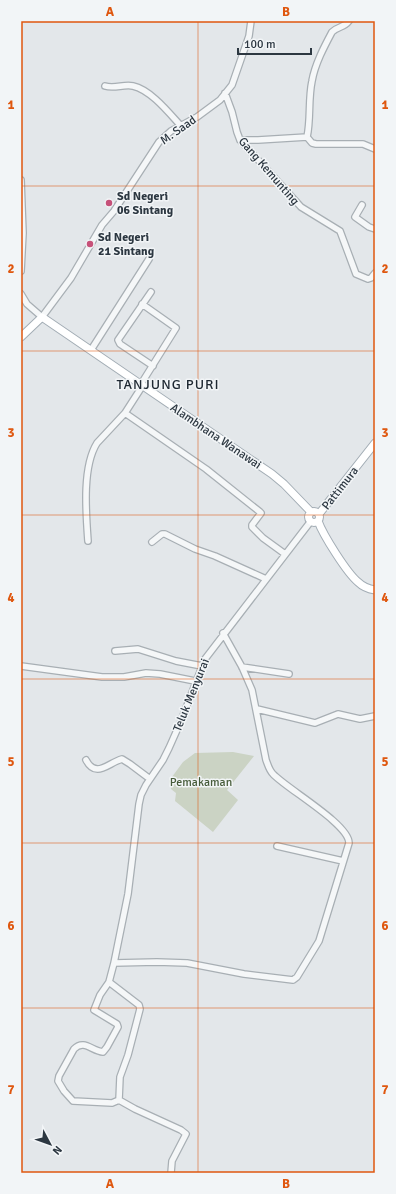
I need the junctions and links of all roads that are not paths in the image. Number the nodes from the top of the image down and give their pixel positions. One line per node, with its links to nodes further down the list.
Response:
1 (251, 21): 4 (street, M. Saad)
2 (349, 21): 6 (street)
3 (105, 86): 5 (street)
4 (226, 93): 5 (street, M. Saad); 7 (street, Gang Kemunting)
5 (181, 126): 18 (street, M. Saad)
6 (307, 138): 7 (street); 8 (street)
7 (240, 140): 14 (street, Gang Kemunting)
8 (375, 149)
9 (21, 180): 13 (street)
10 (362, 205): 11 (street)
11 (375, 229)
12 (149, 258): 20 (street)
13 (21, 271)
14 (375, 273)
15 (151, 292): 17 (street)
16 (21, 294): 18 (street, Alambhana Wanawai)
17 (142, 304): 21 (street); 21 (street)
18 (42, 317): 19 (main road); 20 (main road, Alambhana Wanawai)
19 (21, 337)
20 (91, 350): 22 (main road, Alambhana Wanawai)
21 (153, 366): 22 (street)
22 (142, 385): 23 (street); 25 (main road, Alambhana Wanawai)
23 (125, 413): 26 (street); 28 (street)
24 (375, 443): 25 (main road, Pattimura)
25 (316, 518): 28 (street, Teluk Menyurai); 30 (main road)
26 (88, 541)
27 (152, 542): 29 (street)
28 (284, 554): 29 (street, Teluk Menyurai)
29 (266, 579): 31 (street, Teluk Menyurai)
30 (375, 590)
31 (223, 633): 34 (street, Teluk Menyurai); 35 (street)
32 (115, 651): 34 (street)
33 (21, 666): 37 (street)
34 (202, 666): 37 (street, Teluk Menyurai)
35 (242, 667): 36 (street); 38 (street)
36 (289, 674)
37 (195, 682): 41 (street, Teluk Menyurai)
38 (257, 710): 39 (street); 43 (street)
39 (375, 716)
40 (86, 760): 41 (street)
41 (150, 779): 44 (street, Teluk Menyurai)
42 (277, 846): 43 (street)
43 (343, 861): 44 (street)
44 (114, 963): 45 (street, Teluk Menyurai)
45 (109, 982): 46 (street); 46 (street, Teluk Menyurai)
46 (119, 1100): 47 (street)
47 (172, 1173)

